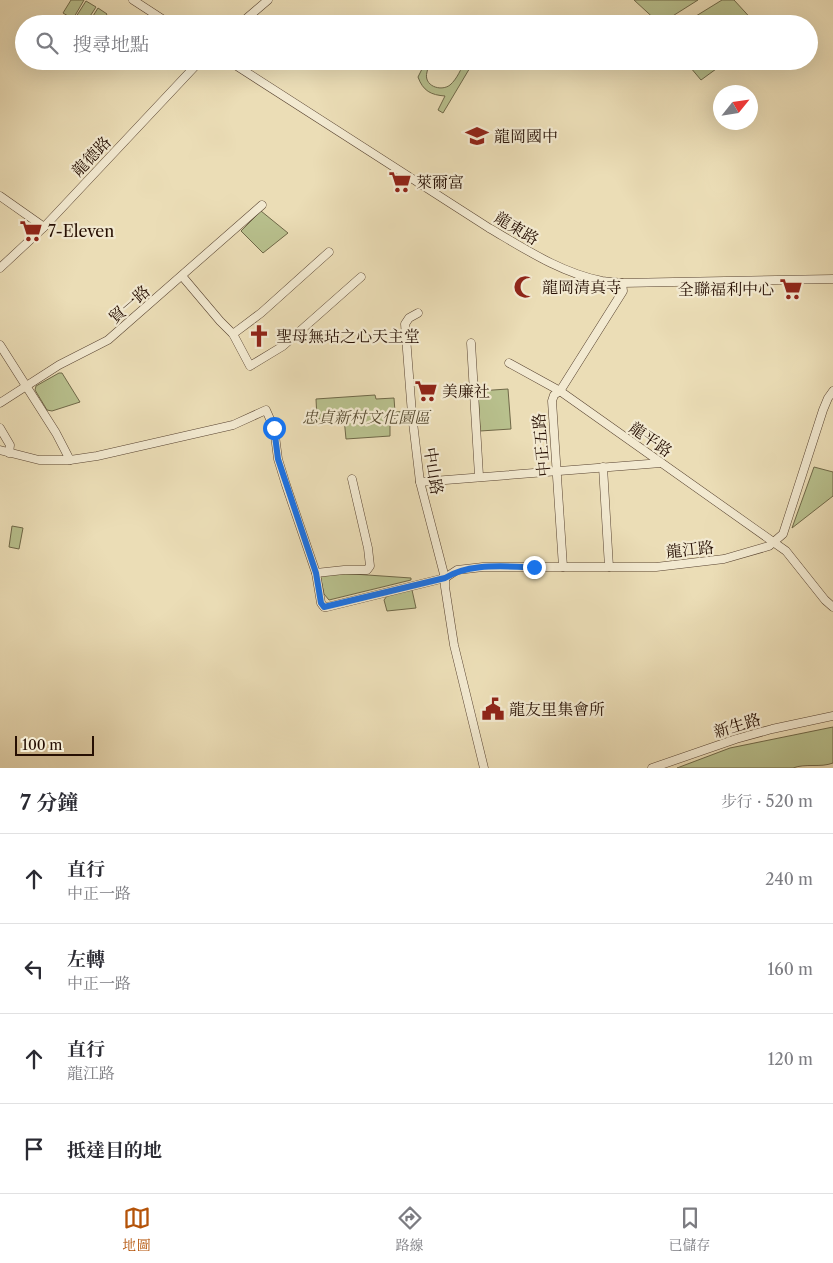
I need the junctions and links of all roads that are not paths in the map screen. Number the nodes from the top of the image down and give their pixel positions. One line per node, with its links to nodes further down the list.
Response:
1 (133, 0): 3 (street)
2 (268, 0): 4 (street)
3 (156, 15)
4 (250, 15)
5 (192, 70): 9 (street, 龍德路)
6 (243, 70): 15 (street, 龍東路)
7 (0, 196): 9 (street)
8 (262, 205): 12 (street, 貿一路)
9 (44, 227): 11 (street, 龍德路)
10 (329, 252): 17 (street)
11 (0, 268)
12 (182, 276): 17 (street); 21 (street, 貿一路)
13 (362, 277): 17 (street)
14 (833, 279): 15 (street, 龍東路)
15 (622, 283): 22 (street, 中正五路)
16 (418, 313): 34 (street, 中山路)
17 (233, 334)
18 (471, 343): 32 (street)
19 (0, 345): 21 (street)
20 (509, 363): 22 (street, 龍平路)
21 (27, 386): 24 (street, 貿一路); 28 (street)
22 (560, 391): 29 (street, 龍平路); 31 (street, 中正五路)
23 (833, 391): 35 (street)
24 (0, 403)
25 (0, 428): 27 (street)
26 (0, 450): 27 (street)
27 (9, 453): 28 (street)
28 (70, 460): 38 (street)
29 (661, 463): 30 (street); 35 (street, 龍平路)
30 (603, 467): 31 (street); 37 (street)
31 (558, 471): 32 (street); 36 (street, 中正五路)
32 (478, 476): 34 (street)
33 (352, 479): 38 (street)
34 (420, 482): 39 (street, 中山路)
35 (774, 543): 37 (street, 龍江路); 40 (street, 龍平路)
36 (563, 567): 37 (street, 龍江路); 39 (street, 龍江路)
37 (609, 567)
38 (316, 573): 39 (street, 龍江路)
39 (445, 578): 42 (street, 中山路)
40 (832, 606)
41 (833, 716): 43 (street, 新生路)
42 (484, 768)
43 (652, 768)

